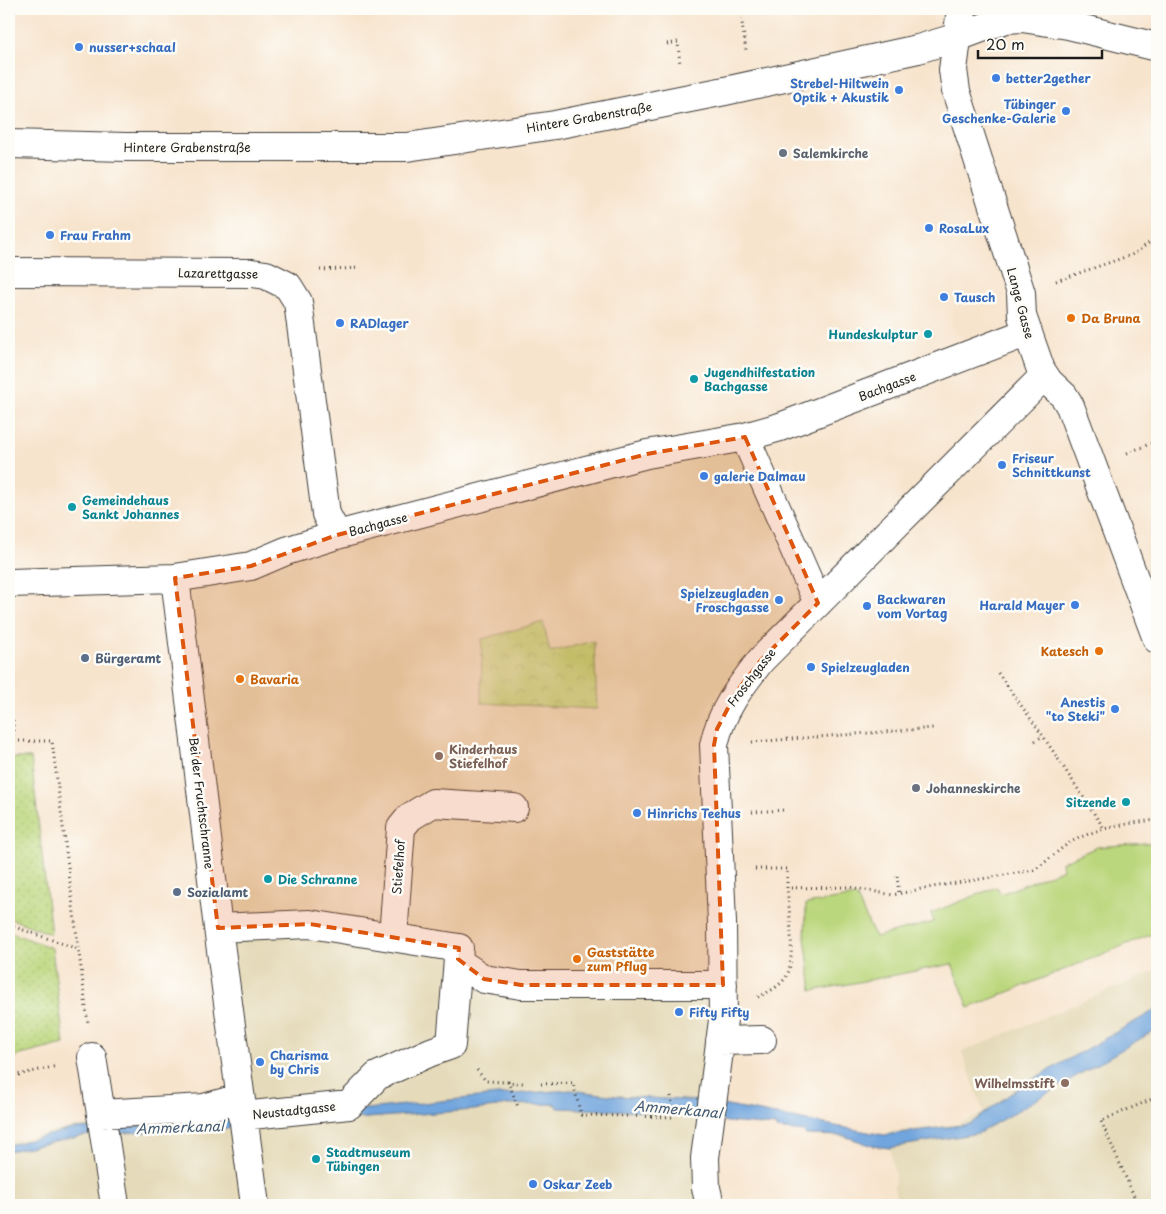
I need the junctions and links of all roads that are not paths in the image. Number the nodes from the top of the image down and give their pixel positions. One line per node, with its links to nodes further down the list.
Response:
1 (961, 9): 2 (street, Lange Gasse)
2 (958, 37): 3 (street, Hintere Grabenstraße); 4 (street, Hintere Grabenstraße); 6 (street, Lange Gasse)
3 (1157, 47)
4 (9, 144)
5 (9, 272): 9 (street, Lazarettgasse)
6 (1028, 332): 7 (street, Lange Gasse); 8 (street, Bachgasse)
7 (1044, 376): 12 (street, Froschgasse); 13 (street, Lange Gasse)
8 (745, 437): 9 (street, Bachgasse); 12 (street)
9 (337, 535): 10 (street, Bachgasse)
10 (175, 578): 11 (street, Bachgasse); 15 (street, Bei der Fruchtschranne)
11 (9, 583)
12 (818, 603): 18 (street, Froschgasse)
13 (1156, 630)
14 (514, 808): 16 (street, Stiefelhof)
15 (218, 928): 16 (street); 22 (street, Bei der Fruchtschranne)
16 (393, 937): 17 (street)
17 (458, 959): 18 (street); 22 (street, Neustadtgasse)
18 (723, 985): 20 (street, Froschgasse)
19 (762, 1040): 20 (street)
20 (720, 1041): 26 (street, Froschgasse)
21 (92, 1057): 23 (street)
22 (243, 1118): 23 (street, Neustadtgasse); 25 (street, Bei der Fruchtschranne)
23 (102, 1124): 24 (street)
24 (115, 1205)
25 (255, 1205)
26 (710, 1205)

